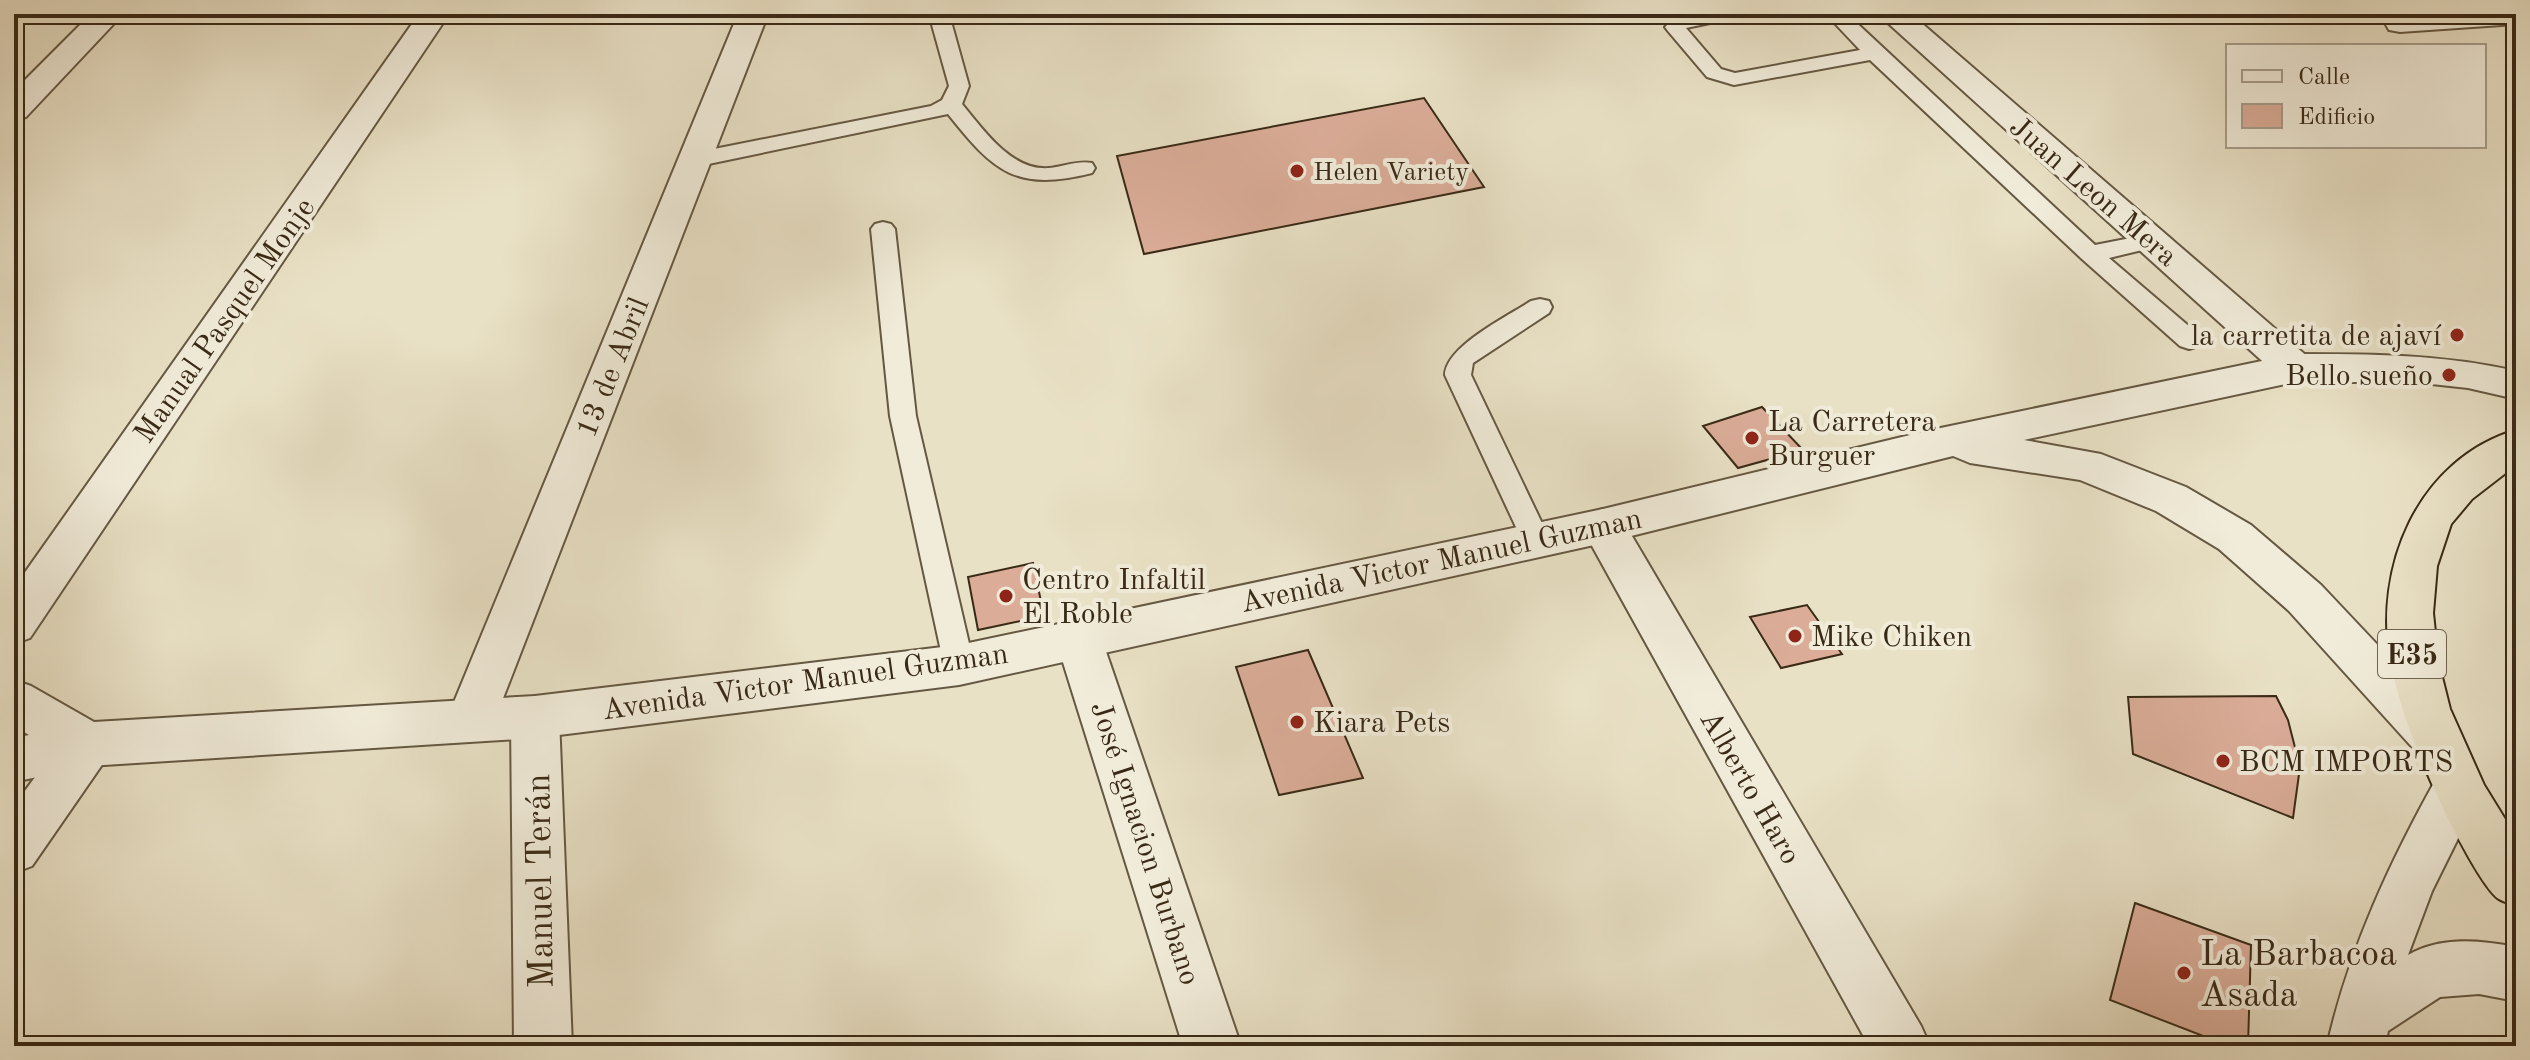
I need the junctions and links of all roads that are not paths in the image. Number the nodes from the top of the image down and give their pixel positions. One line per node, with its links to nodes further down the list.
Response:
1 (108, 14): 12 (street)
2 (434, 14): 26 (street, Manual Pasquel Monje)
3 (753, 14): 13 (street, 13 de Abril)
4 (939, 14): 11 (lane)
5 (1727, 14): 10 (lane)
6 (1836, 14): 10 (lane)
7 (1893, 14): 16 (street, Juan Leon Mera)
8 (2516, 15): 9 (street)
9 (2400, 23)
10 (1874, 53): 17 (lane)
11 (951, 104): 13 (lane); 14 (lane)
12 (14, 110)
13 (694, 160): 31 (street, 13 de Abril)
14 (1084, 168)
15 (883, 229): 28 (lane)
16 (2151, 241): 17 (lane); 20 (street, Juan Leon Mera)
17 (2090, 254): 19 (lane)
18 (1540, 307): 25 (lane)
19 (2189, 340)
20 (2295, 368): 21 (street, Avenida Victor Manuel Guzman); 22 (street, Avenida Victor Manuel Guzman)
21 (2516, 385)
22 (1931, 445): 24 (street, Avenida Victor Manuel Guzman); 34 (street, Avenida Victor Manuel Guzman)
23 (2516, 445): 34 (highway, E35)
24 (1603, 526): 25 (street, Avenida Victor Manuel Guzman); 41 (street, Alberto Haro)
25 (1536, 540): 27 (street, Avenida Victor Manuel Guzman)
26 (14, 625)
27 (1079, 640): 28 (street, Avenida Victor Manuel Guzman); 40 (street, José Ignacion Burbano)
28 (959, 665): 30 (street, Avenida Victor Manuel Guzman)
29 (14, 701): 32 (street)
30 (535, 717): 31 (street, Avenida Victor Manuel Guzman); 39 (street, Manuel Terán)
31 (471, 719): 32 (street, Avenida Victor Manuel Guzman)
32 (88, 744): 33 (street, Avenida Victor Manuel Guzman); 35 (street)
33 (14, 760)
34 (2448, 765): 36 (highway, E35); 38 (street)
35 (14, 849)
36 (2516, 881)
37 (2516, 974): 38 (street)
38 (2358, 1030)
39 (543, 1046)
40 (1212, 1046)
41 (1901, 1046)

